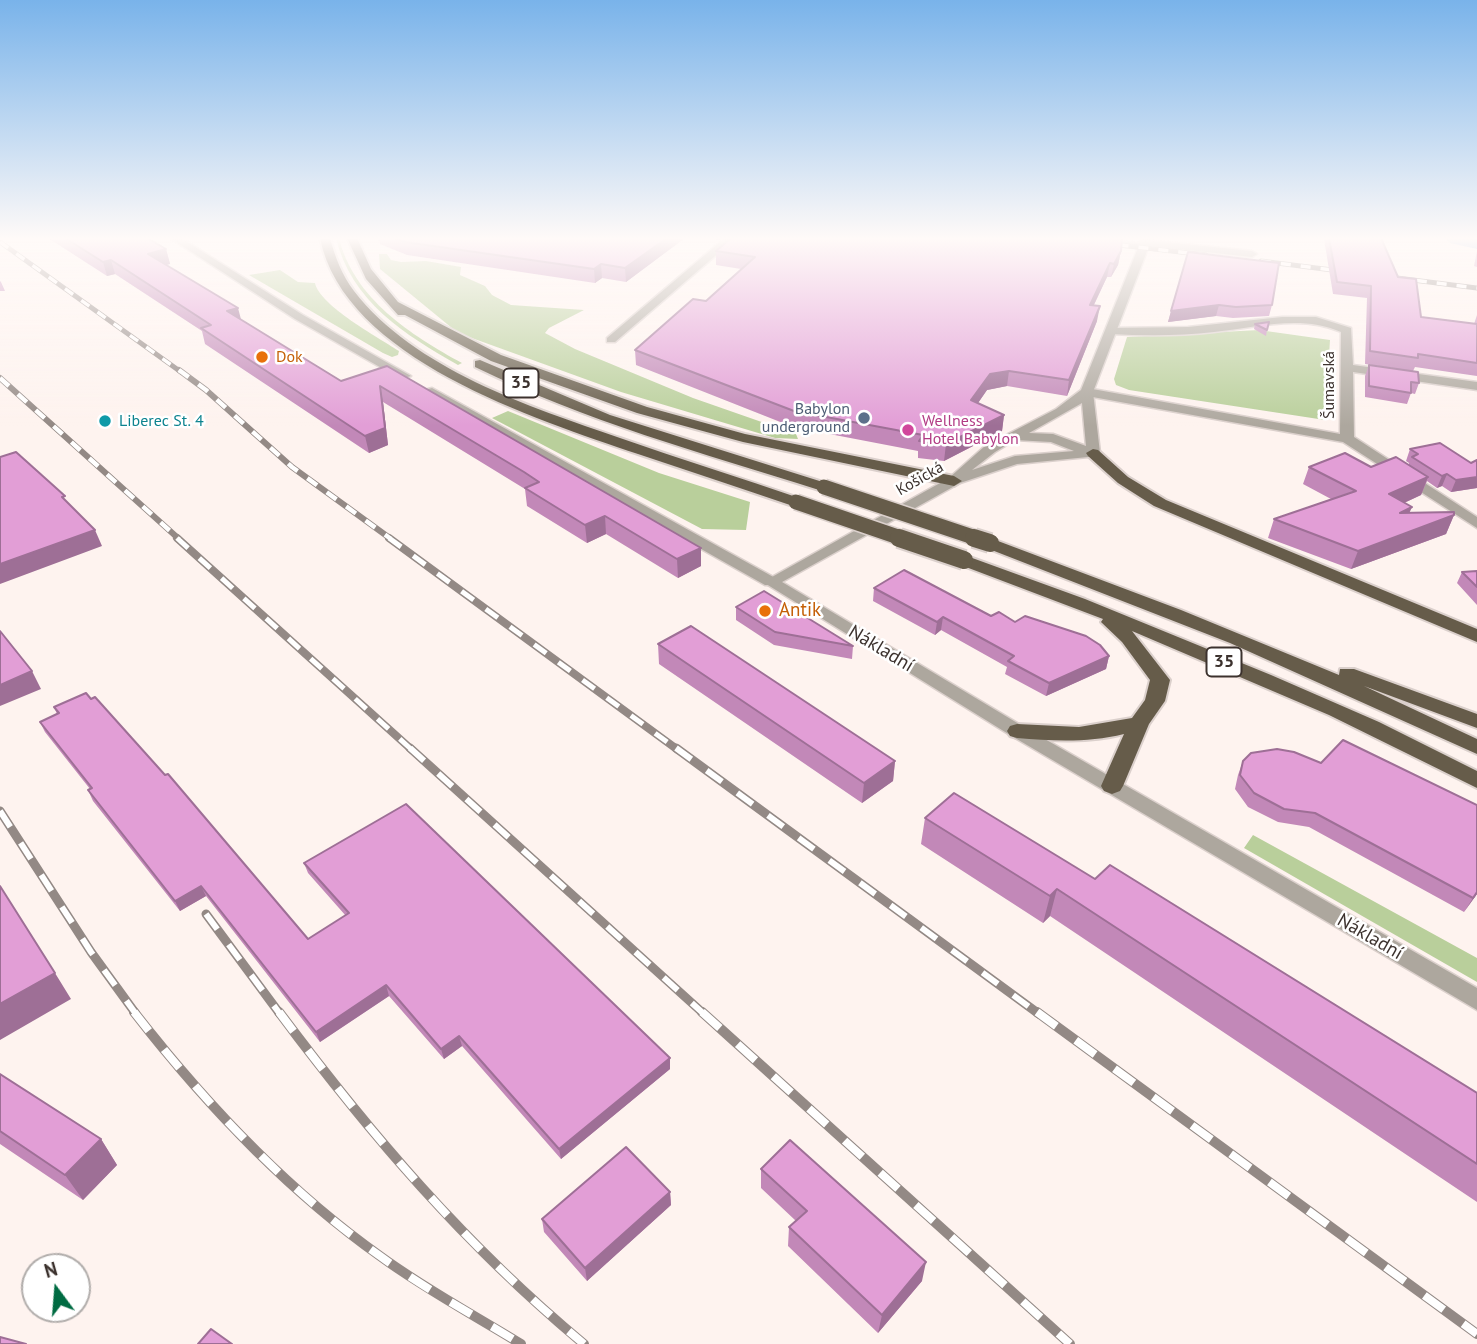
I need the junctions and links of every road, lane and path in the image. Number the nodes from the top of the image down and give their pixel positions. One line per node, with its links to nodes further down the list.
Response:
1 (275, 301): 17 (street, Nákladní)
2 (356, 301): 18 (highway, 35, bridge)
3 (390, 301): 6 (highway, 35)
4 (657, 301): 8 (street)
5 (1123, 301): 7 (street)
6 (393, 304): 15 (highway); 19 (highway, 35, bridge)
7 (1111, 331): 9 (street, Šumavská); 11 (street)
8 (611, 340)
9 (1347, 368): 10 (street); 13 (street, Šumavská)
10 (1477, 386)
11 (1087, 392): 12 (street, Košická); 13 (street); 14 (street)
12 (1014, 438): 14 (street); 15 (street, Košická)
13 (1347, 439): 16 (street, Šumavská)
14 (1093, 453): 15 (street); 20 (highway)
15 (954, 481): 17 (street, Košická)
16 (1477, 523)
17 (771, 582): 23 (street, Nákladní)
18 (1091, 608): 22 (highway); 25 (highway, 35)
19 (1203, 625): 21 (highway); 24 (highway, 35)
20 (1477, 636)
21 (1477, 721)
22 (1139, 723): 23 (highway); 26 (highway)
23 (1017, 730): 26 (street, Nákladní)
24 (1477, 747)
25 (1477, 780)
26 (1112, 786): 27 (street, Nákladní)
27 (1477, 1000)

